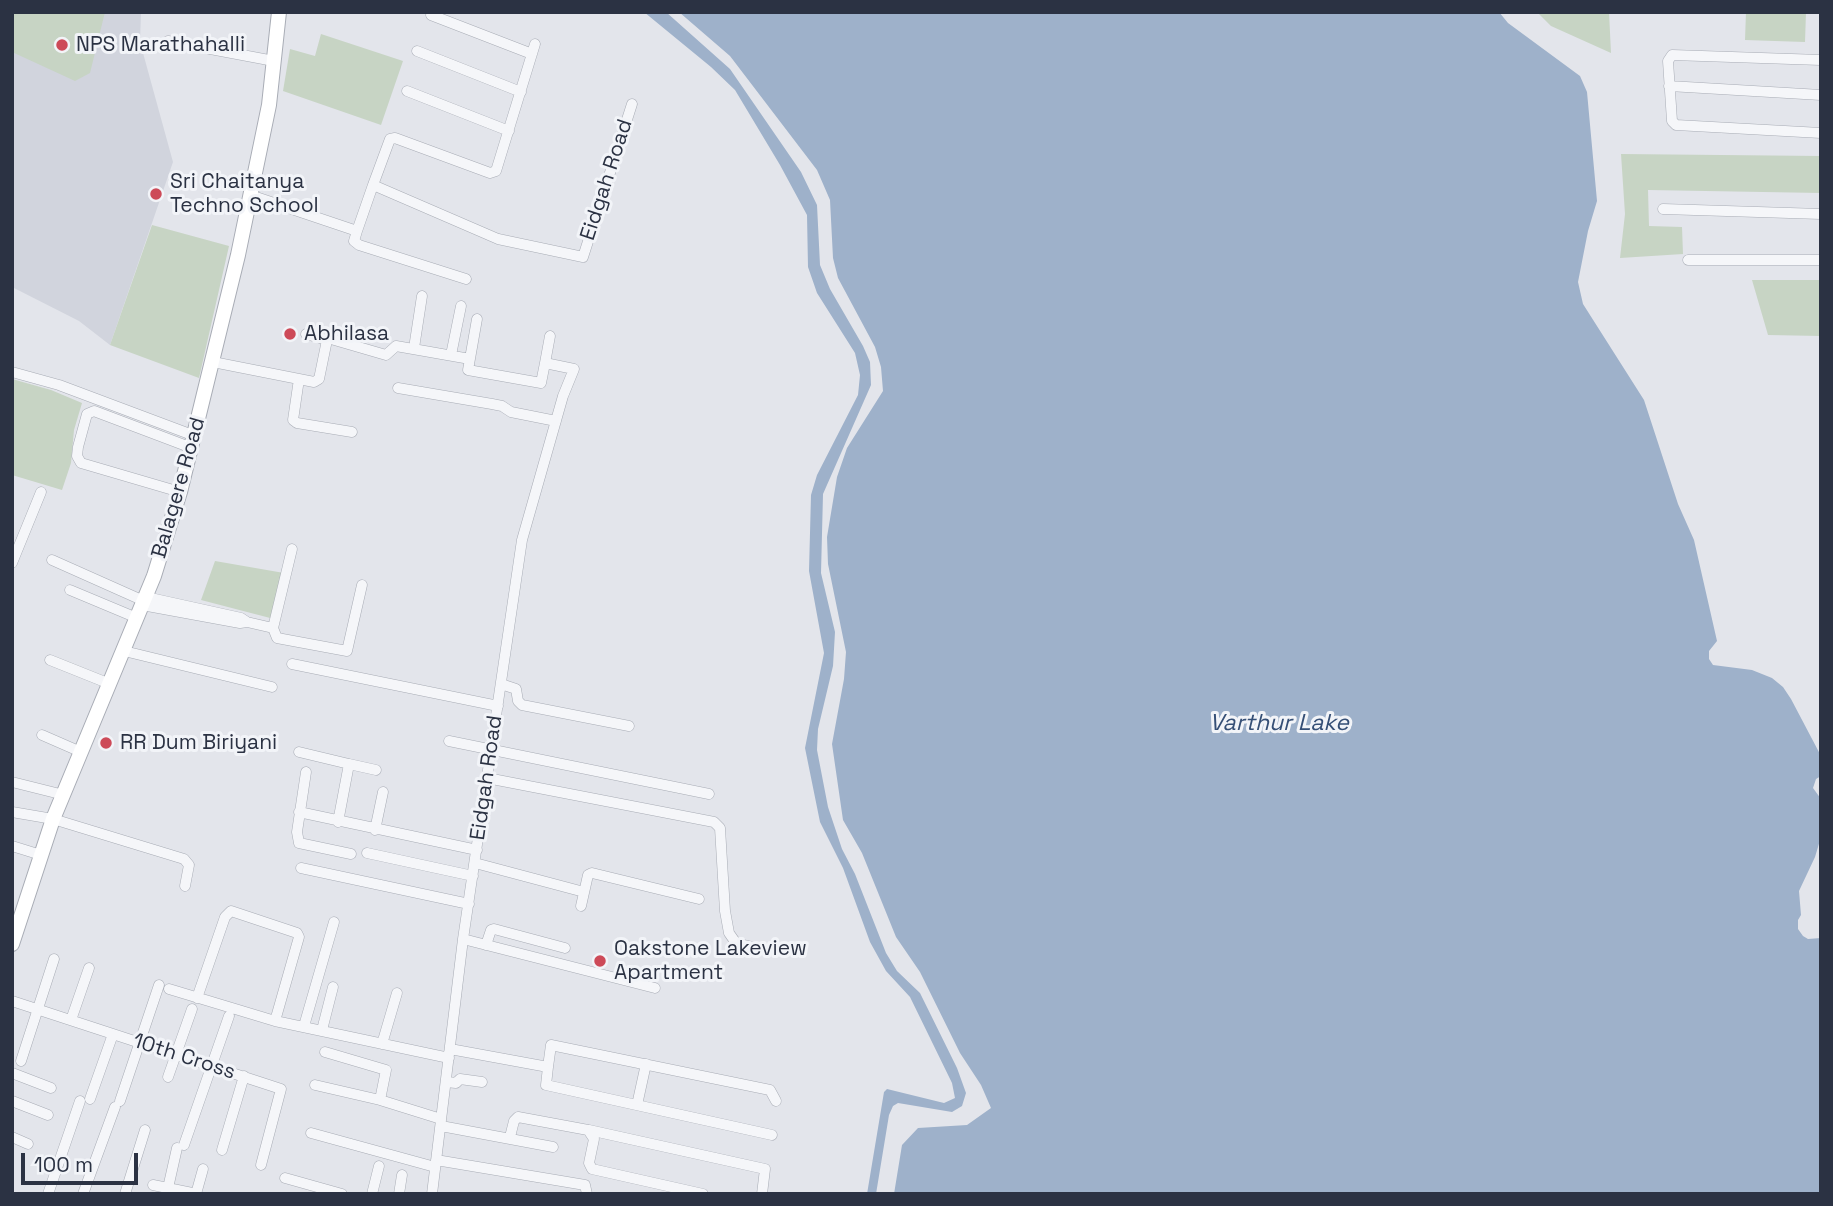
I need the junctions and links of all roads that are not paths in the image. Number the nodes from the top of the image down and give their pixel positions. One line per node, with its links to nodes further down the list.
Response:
1 (279, 12): 6 (street, Balagere Road)
2 (431, 15): 9 (street)
3 (168, 41): 6 (street)
4 (417, 51): 9 (street)
5 (1821, 60): 7 (street)
6 (274, 61): 15 (street, Balagere Road)
7 (1669, 86): 10 (street); 13 (street)
8 (407, 91): 12 (street)
9 (521, 92): 12 (street)
10 (1821, 95)
11 (632, 104): 14 (street, Eidgah Road)
12 (509, 131): 14 (street)
13 (1821, 133)
14 (373, 185): 18 (street)
15 (250, 195): 18 (street); 31 (street, Balagere Road)
16 (1663, 209): 17 (street)
17 (1821, 214)
18 (357, 231): 21 (street)
19 (1688, 260): 20 (street)
20 (1821, 260)
21 (466, 279)
22 (422, 296): 28 (street)
23 (461, 306): 29 (street)
24 (477, 319): 30 (street)
25 (306, 334): 27 (street)
26 (550, 336): 32 (street)
27 (327, 340): 28 (street); 34 (street)
28 (414, 348): 29 (street)
29 (451, 355): 30 (street)
30 (470, 359): 32 (street)
31 (213, 362): 34 (street); 38 (street, Balagere Road)
32 (545, 363): 36 (street, Eidgah Road)
33 (12, 372): 38 (street)
34 (299, 379): 37 (street)
35 (398, 388): 36 (street)
36 (556, 421): 52 (street, Eidgah Road)
37 (352, 432)
38 (193, 442): 40 (street, Balagere Road); 40 (street)
39 (41, 492): 43 (street)
40 (180, 492): 46 (street, Balagere Road)
41 (292, 549): 47 (street)
42 (52, 560): 46 (street)
43 (12, 563)
44 (362, 584): 47 (street)
45 (70, 590): 46 (street)
46 (142, 605): 47 (street); 48 (street, Balagere Road)
47 (273, 628)
48 (124, 652): 51 (street, Balagere Road); 53 (street)
49 (50, 660): 51 (street)
50 (292, 664): 54 (street)
51 (110, 684): 59 (street, Balagere Road)
52 (501, 684): 54 (street, Eidgah Road); 55 (street)
53 (272, 687)
54 (498, 706): 58 (street, Eidgah Road)
55 (629, 726)
56 (42, 735): 59 (street)
57 (449, 741): 58 (street)
58 (492, 749): 64 (street, Eidgah Road); 67 (street)
59 (81, 752): 68 (street, Balagere Road)
60 (299, 752): 61 (street)
61 (349, 764): 62 (street); 72 (street)
62 (376, 770)
63 (306, 772): 70 (street)
64 (487, 778): 75 (street, Eidgah Road); 92 (street)
65 (12, 782): 68 (street)
66 (383, 792): 73 (street)
67 (709, 794)
68 (64, 795): 71 (street, Balagere Road)
69 (12, 812): 71 (street)
70 (299, 812): 72 (street); 77 (street)
71 (53, 819): 78 (street, Balagere Road); 82 (street)
72 (338, 822): 73 (street)
73 (375, 830): 75 (street)
74 (12, 846): 78 (street)
75 (477, 850): 79 (street, Eidgah Road)
76 (367, 853): 81 (street)
77 (351, 854)
78 (41, 855): 89 (street, Balagere Road)
79 (475, 863): 81 (street, Eidgah Road); 83 (street)
80 (301, 868): 85 (street)
81 (473, 876): 85 (street, Eidgah Road)
82 (185, 886)
83 (584, 891): 84 (street); 86 (street)
84 (699, 899)
85 (469, 904): 88 (street, Eidgah Road)
86 (581, 906)
87 (334, 922): 105 (street)
88 (463, 939): 90 (street); 111 (street, Eidgah Road)
89 (12, 944)
90 (486, 945): 91 (street); 96 (street)
91 (565, 948)
92 (757, 948)
93 (54, 959): 100 (street)
94 (89, 968): 103 (street)
95 (333, 987): 106 (street)
96 (655, 988)
97 (397, 993): 109 (street)
98 (197, 998): 104 (street); 104 (street); 108 (street)
99 (12, 1001): 100 (street, 10th Cross)
100 (37, 1009): 103 (street, 10th Cross); 113 (street)
101 (192, 1009): 112 (street)
102 (229, 1016): 115 (street)
103 (71, 1020): 107 (street, 10th Cross)
104 (275, 1021): 105 (street)
105 (304, 1026): 106 (street)
106 (322, 1030): 109 (street)
107 (113, 1034): 108 (street, 10th Cross); 147 (street)
108 (140, 1042): 112 (street, 10th Cross); 148 (street)
109 (382, 1044): 111 (street)
110 (325, 1052): 124 (street)
111 (449, 1053): 116 (street); 120 (street, Eidgah Road)
112 (176, 1054): 115 (street, 10th Cross); 119 (street)
113 (21, 1061)
114 (646, 1064): 116 (street); 126 (street); 127 (street)
115 (212, 1066): 118 (street, 10th Cross); 146 (street)
116 (548, 1067): 127 (street)
117 (12, 1073): 123 (street)
118 (244, 1076): 138 (street); 140 (street, 10th Cross)
119 (168, 1077)
120 (446, 1082): 121 (street); 129 (street, Eidgah Road)
121 (482, 1082)
122 (315, 1085): 124 (street)
123 (51, 1088)
124 (380, 1100): 129 (street)
125 (12, 1101): 128 (street)
126 (776, 1101)
127 (637, 1105): 133 (street)
128 (48, 1115)
129 (441, 1122): 135 (street); 139 (street, Eidgah Road)
130 (145, 1130): 149 (street)
131 (589, 1130): 135 (street); 156 (street); 157 (street)
132 (311, 1133): 139 (street)
133 (772, 1135)
134 (12, 1137): 136 (street)
135 (510, 1137): 137 (street)
136 (28, 1144)
137 (553, 1147)
138 (222, 1150)
139 (436, 1163): 154 (street, Eidgah Road); 155 (street)
140 (261, 1165)
141 (379, 1166): 152 (street)
142 (202, 1169): 150 (street)
143 (402, 1175): 153 (street)
144 (285, 1178): 151 (street)
145 (153, 1185): 146 (street)
146 (167, 1188): 150 (street)
147 (48, 1194)
148 (83, 1194)
149 (125, 1194)
150 (197, 1194)
151 (342, 1194)
152 (372, 1194)
153 (399, 1194)
154 (432, 1194)
155 (587, 1194)
156 (703, 1194)
157 (762, 1194)

